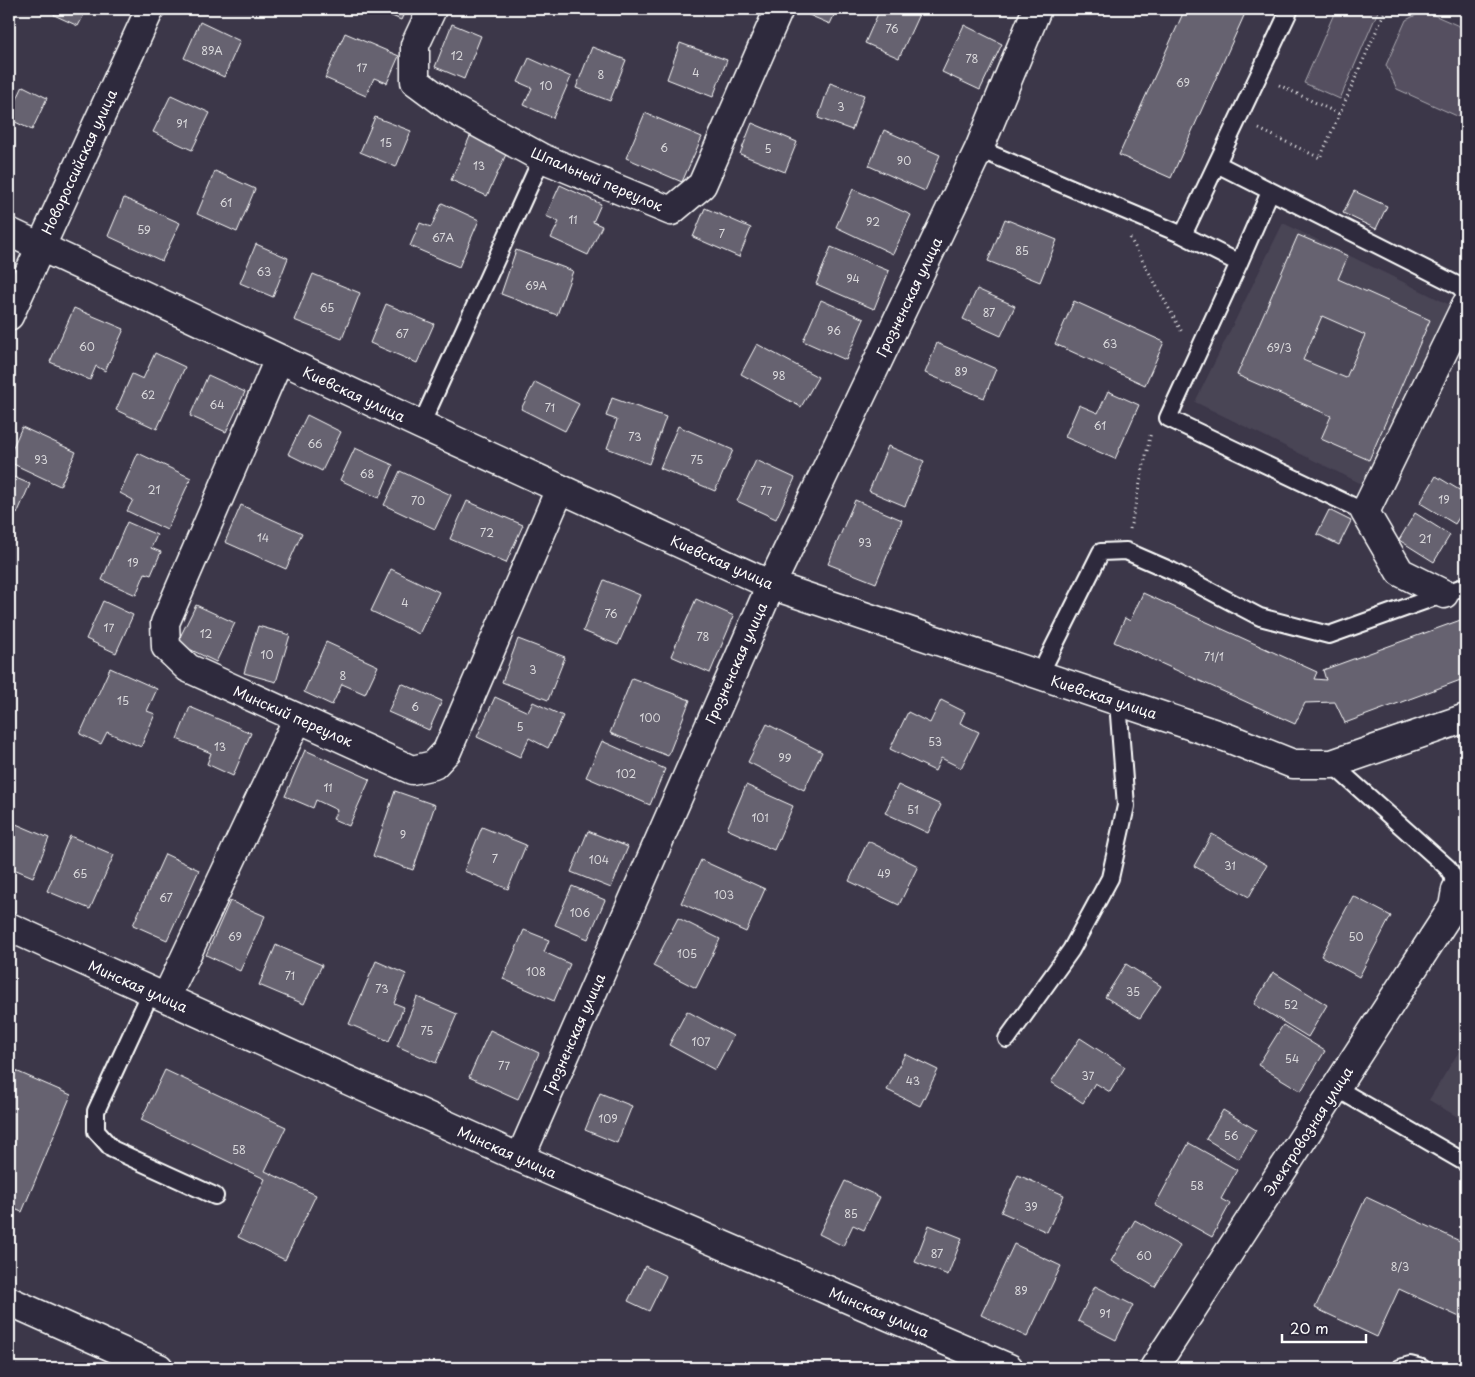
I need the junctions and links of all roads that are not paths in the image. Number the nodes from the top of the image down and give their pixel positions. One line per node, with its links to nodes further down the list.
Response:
1 (150, 9): 12 (street, Новороссийская улица)
2 (432, 9): 7 (street, Шпальный переулок)
3 (779, 9): 7 (street, Шпальный переулок)
4 (1035, 9): 6 (street, Грозненская улица)
5 (1290, 9): 8 (lane)
6 (979, 149): 11 (lane); 21 (street, Грозненская улица)
7 (542, 158): 18 (lane)
8 (1216, 164): 9 (lane); 11 (lane)
9 (1270, 192): 13 (lane); 14 (lane)
10 (9, 232): 12 (street, Киевская улица)
11 (1183, 235): 13 (lane)
12 (40, 247): 16 (street, Новороссийская улица); 17 (street, Киевская улица)
13 (1239, 263): 20 (lane)
14 (1466, 294)
15 (1466, 305): 20 (street)
16 (9, 316)
17 (279, 358): 18 (street, Киевская улица); 25 (street, Минский переулок)
18 (421, 425): 19 (street, Киевская улица)
19 (560, 489): 21 (street, Киевская улица); 25 (street, Минский переулок)
20 (1364, 512): 22 (street)
21 (771, 585): 23 (street, Киевская улица); 33 (street, Грозненская улица)
22 (1455, 590): 23 (lane)
23 (1038, 676): 24 (street, Киевская улица)
24 (1118, 702): 27 (street, Киевская улица); 31 (lane)
25 (298, 718): 30 (street)
26 (1466, 718): 27 (street, Киевская улица)
27 (1332, 764): 28 (lane)
28 (1456, 890): 32 (street, Электровозная улица)
29 (9, 927): 30 (street, Минская улица)
30 (158, 995): 33 (street, Минская улица); 35 (lane)
31 (1006, 1039)
32 (1336, 1088): 34 (lane); 39 (street, Электровозная улица)
33 (520, 1158): 38 (street, Минская улица)
34 (1466, 1163)
35 (215, 1196)
36 (9, 1301): 37 (street)
37 (159, 1368)
38 (1009, 1368)
39 (1154, 1368)
40 (1400, 1368): 41 (lane)
41 (1422, 1368)

